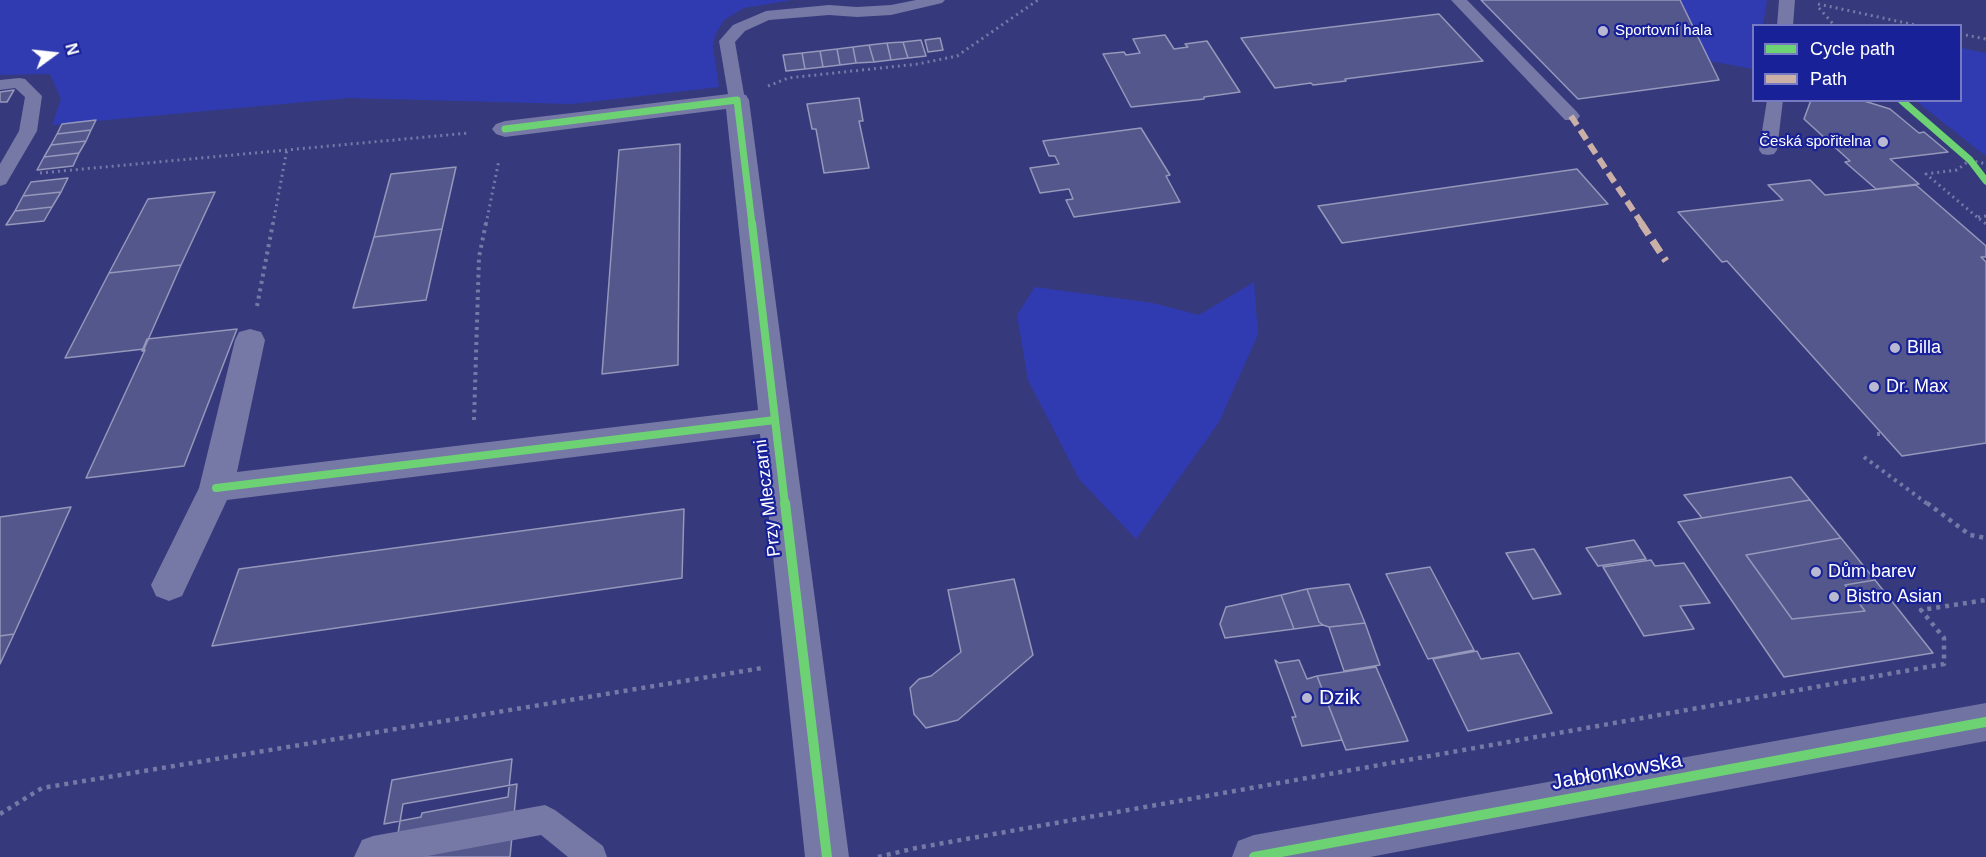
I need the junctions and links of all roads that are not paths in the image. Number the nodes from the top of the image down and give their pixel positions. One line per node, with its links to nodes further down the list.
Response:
1 (937, 0): 6 (lane)
2 (1460, 0): 8 (lane)
3 (1787, 0): 4 (lane)
4 (1785, 24)
5 (0, 85): 11 (lane)
6 (737, 100): 9 (street); 13 (street, Przy Mleczarni)
7 (1775, 102): 10 (lane)
8 (1571, 116)
9 (505, 129)
10 (1768, 150)
11 (1, 178)
12 (250, 340): 14 (street)
13 (775, 420): 14 (street); 19 (street, Przy Mleczarni)
14 (216, 488): 15 (street)
15 (169, 585)
16 (1986, 722): 20 (main road, Jabłonkowska)
17 (369, 857): 18 (lane)
18 (592, 857)
19 (827, 857)
20 (1254, 857)

